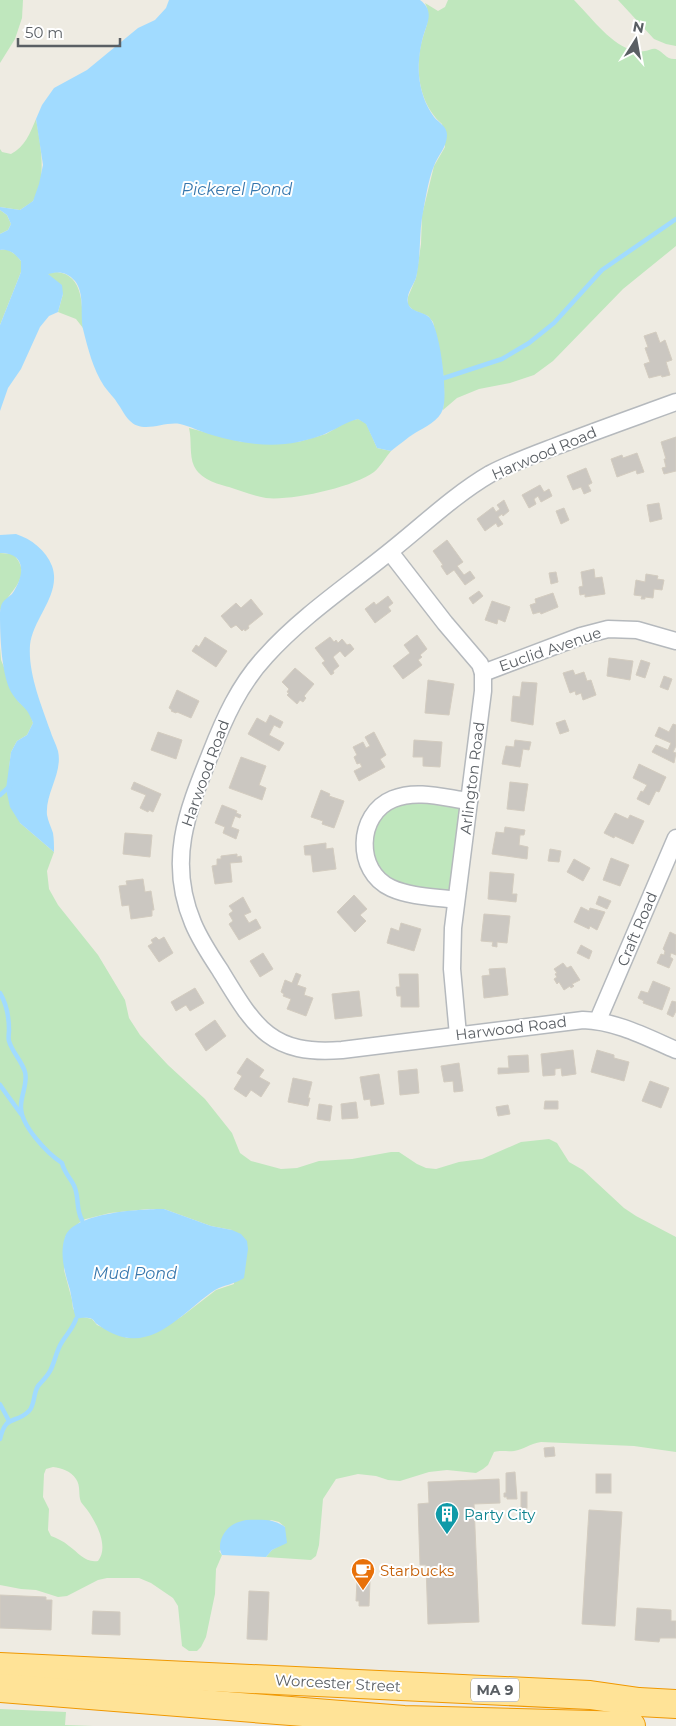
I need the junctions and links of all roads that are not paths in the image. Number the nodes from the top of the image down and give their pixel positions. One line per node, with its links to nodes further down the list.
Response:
1 (676, 402): 2 (street, Harwood Road)
2 (390, 552): 4 (street); 9 (street, Harwood Road)
3 (676, 642): 4 (street, Euclid Avenue)
4 (483, 672): 5 (street, Arlington Road)
5 (469, 801): 7 (street, Arlington Road); 7 (street)
6 (676, 838): 8 (street, Craft Road)
7 (456, 900): 9 (street, Arlington Road)
8 (598, 1020): 9 (street, Harwood Road); 10 (street, Harwood Road)
9 (458, 1035)
10 (676, 1050)
11 (0, 1667): 13 (highway, Worcester Street / MA 9)
12 (0, 1688): 15 (highway, Worcester Street / MA 9)
13 (590, 1695): 14 (highway, Worcester Street / MA 9); 15 (highway)
14 (676, 1704)
15 (588, 1725): 16 (highway, Worcester Street / MA 9)
16 (631, 1726)

